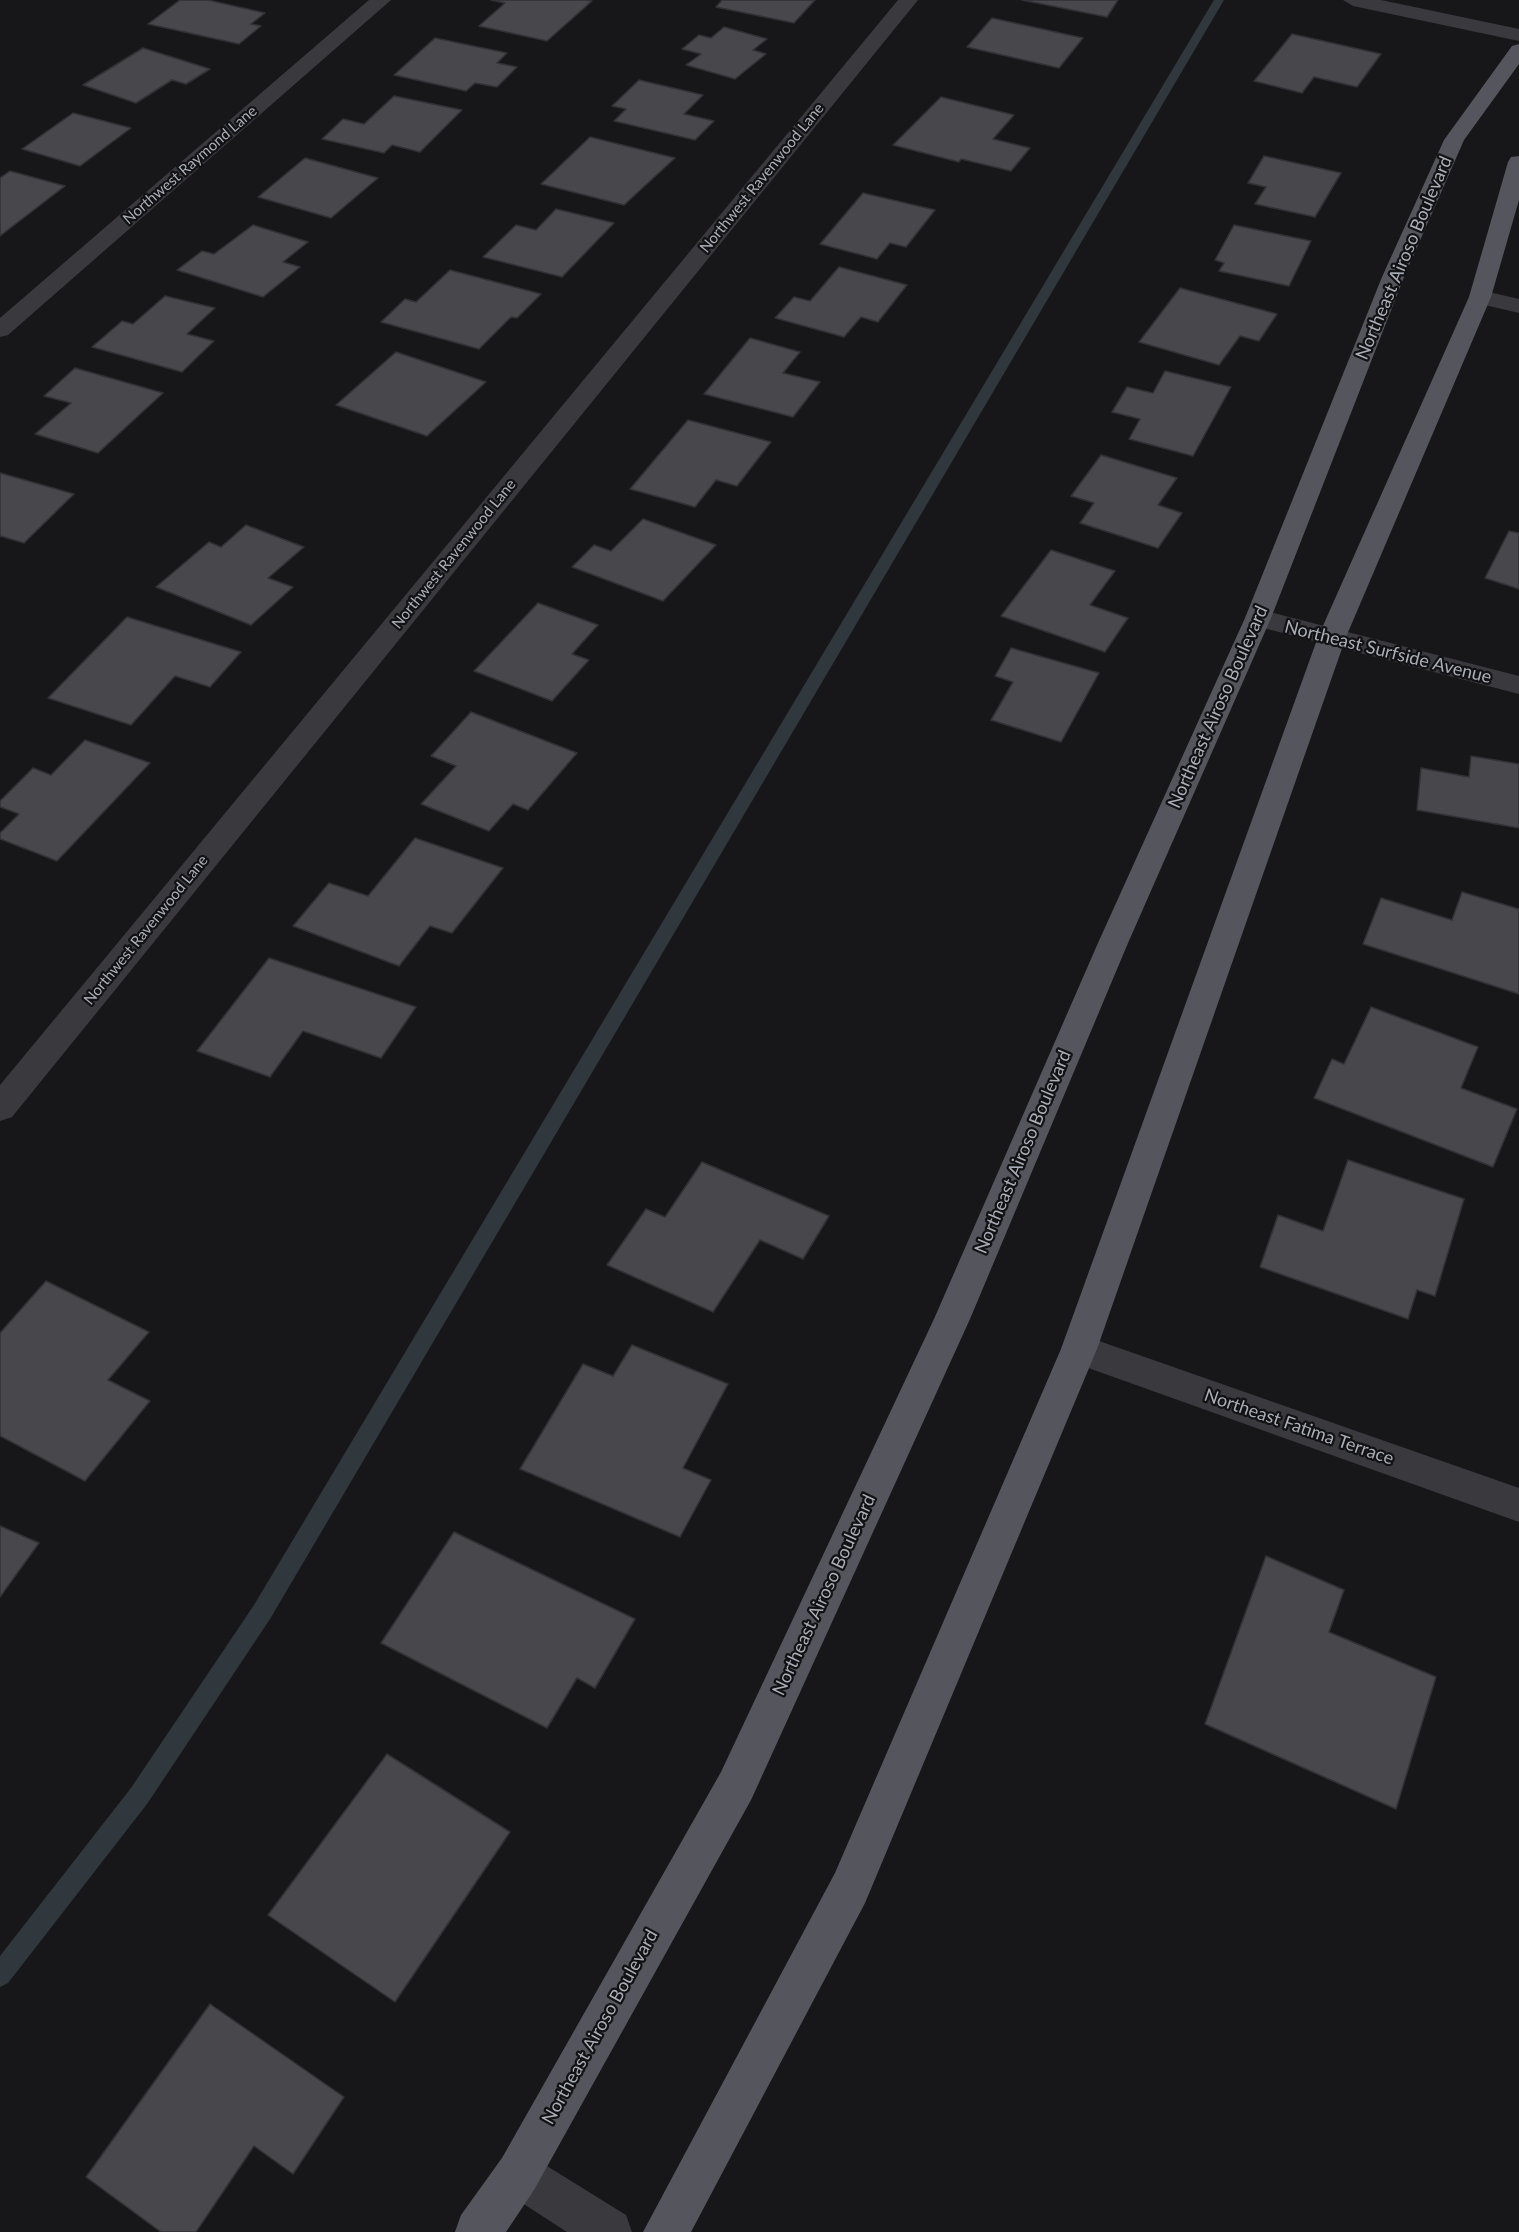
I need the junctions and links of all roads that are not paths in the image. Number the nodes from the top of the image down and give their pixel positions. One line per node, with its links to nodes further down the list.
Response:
1 (381, 0): 9 (street, Northwest Raymond Lane)
2 (908, 0): 13 (street, Northwest Ravenwood Lane)
3 (1353, 0): 4 (street)
4 (1519, 35)
5 (1519, 50): 10 (main road, Northeast Airoso Boulevard)
6 (1519, 162): 7 (main road)
7 (1480, 297): 8 (street); 11 (main road)
8 (1519, 306)
9 (0, 330)
10 (1258, 618): 11 (street, Northeast Surfside Avenue); 16 (main road, Northeast Airoso Boulevard)
11 (1332, 637): 12 (street, Northeast Surfside Avenue); 14 (main road)
12 (1519, 685)
13 (0, 1108)
14 (1079, 1349): 15 (street, Northeast Fatima Terrace); 19 (main road)
15 (1519, 1505)
16 (518, 2174): 17 (main road, Northeast Airoso Boulevard); 18 (street)
17 (478, 2232)
18 (609, 2232)
19 (666, 2232)

